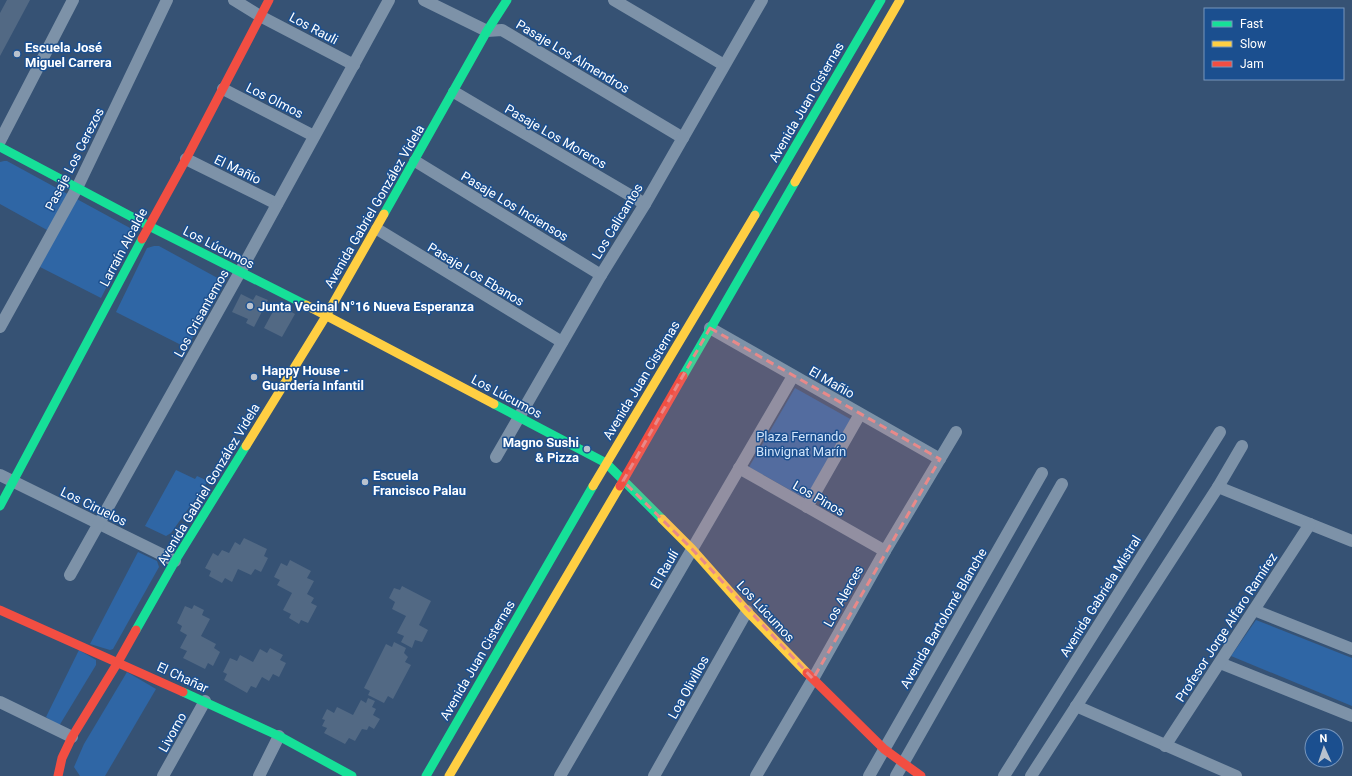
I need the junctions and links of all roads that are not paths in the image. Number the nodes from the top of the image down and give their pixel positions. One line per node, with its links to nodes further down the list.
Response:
1 (73, 0): 20 (street)
2 (167, 0): 24 (street, Pasaje Los Cerezos)
3 (234, 0): 12 (street, Los Rauli)
4 (269, 0): 12 (street, Larraín Alcalde)
5 (389, 0): 14 (street, Los Crisantemos)
6 (424, 0): 13 (street, Pasaje Los Almendros)
7 (507, 0): 13 (street, Avenida Gabriel González Videla)
8 (614, 0): 15 (street)
9 (761, 0): 15 (street, Los Calicantos)
10 (881, 0): 43 (street, Avenida Juan Cisternas)
11 (900, 0): 33 (street)
12 (260, 16): 14 (street, Los Rauli); 16 (street, Larraín Alcalde)
13 (487, 32): 17 (street, Avenida Gabriel González Videla); 19 (street, Pasaje Los Almendros)
14 (354, 65): 18 (street, Los Crisantemos)
15 (724, 66): 19 (street, Los Calicantos)
16 (223, 89): 18 (street, Los Olmos); 22 (street, Larraín Alcalde)
17 (454, 92): 23 (street, Avenida Gabriel González Videla); 26 (street, Pasaje Los Moreros)
18 (314, 136): 25 (street, Los Crisantemos)
19 (683, 138): 26 (street, Los Calicantos)
20 (0, 141)
21 (0, 148): 24 (street, Los Lúcumos)
22 (186, 159): 25 (street, El Mañio); 27 (street, Larraín Alcalde)
23 (415, 161): 28 (street, Avenida Gabriel González Videla); 30 (street, Pasaje Los Inciensos)
24 (77, 188): 27 (street, Los Lúcumos); 32 (street, Pasaje Los Cerezos)
25 (277, 204): 29 (street, Los Crisantemos)
26 (644, 204): 30 (street, Los Calicantos)
27 (149, 226): 29 (street, Los Lúcumos); 47 (street, Larraín Alcalde)
28 (377, 229): 31 (street, Avenida Gabriel González Videla); 34 (street, Pasaje Los Ebanos)
29 (240, 272): 31 (street, Los Lúcumos); 53 (street, Los Crisantemos)
30 (601, 275): 34 (street, Los Calicantos)
31 (326, 316): 37 (street, Los Lúcumos); 58 (street, Avenida Gabriel González Videla)
32 (0, 328)
33 (710, 328): 35 (street, El Mañio); 48 (street)
34 (562, 342): 37 (street, Los Calicantos)
35 (793, 376): 36 (street, El Mañio); 44 (street, El Raulí)
36 (860, 414): 42 (street, El Mañio); 52 (street)
37 (519, 418): 41 (street, Los Calicantos); 43 (street, Los Lúcumos)
38 (956, 432): 42 (street, Los Alerces)
39 (1220, 432): 88 (street, Avenida Gabriela Mistral)
40 (1242, 446): 50 (street)
41 (496, 457)
42 (940, 460): 57 (street, Los Alerces)
43 (606, 463): 48 (street, Los Lúcumos); 80 (street, Avenida Juan Cisternas)
44 (739, 468): 52 (street, Los Pinos); 56 (street, El Raulí)
45 (1042, 473): 74 (street, Avenida Bartolomé Blanche)
46 (0, 475): 47 (street, Los Ciruelos)
47 (12, 481): 51 (street, Larraín Alcalde); 53 (street, Los Ciruelos)
48 (623, 481): 56 (street, Los Lúcumos); 81 (street)
49 (1062, 484): 75 (street)
50 (1218, 487): 54 (street); 69 (street)
51 (0, 506)
52 (807, 507): 57 (street, Los Pinos)
53 (98, 524): 58 (street, Los Ciruelos); 59 (street, Los Crisantemos)
54 (1310, 524): 55 (street); 61 (street, Profesor Jorge Alfaro Ramírez)
55 (1352, 541)
56 (692, 549): 62 (street, Los Lúcumos); 82 (street, El Raulí)
57 (885, 551): 66 (street, Los Alerces)
58 (175, 562): 64 (street, Avenida Gabriel González Videla)
59 (70, 575)
60 (0, 610): 64 (street, El Chañar)
61 (1254, 610): 63 (street); 65 (street, Profesor Jorge Alfaro Ramírez)
62 (747, 611): 66 (street, Los Lúcumos); 83 (street, Loa Olivillos)
63 (1352, 649)
64 (118, 662): 67 (street, El Chañar); 72 (street, Avenida Gabriel González Videla)
65 (1220, 663): 70 (street); 73 (street, Profesor Jorge Alfaro Ramírez)
66 (813, 679): 74 (street, Los Lúcumos); 84 (street, Los Alerces)
67 (205, 701): 71 (street, El Chañar); 77 (street, Livorno)
68 (0, 702): 72 (street)
69 (1076, 706): 73 (street); 89 (street)
70 (1352, 716)
71 (279, 736): 78 (street); 79 (street, El Chañar)
72 (72, 737): 76 (street, Avenida Gabriel González Videla)
73 (1166, 746): 90 (street)
74 (884, 749): 75 (street, Los Lúcumos); 85 (street, Avenida Bartolomé Blanche)
75 (903, 764): 86 (street); 87 (street, Los Lúcumos)
76 (58, 776)
77 (163, 776)
78 (259, 776)
79 (352, 776)
80 (426, 776)
81 (449, 776)
82 (560, 776)
83 (654, 776)
84 (756, 776)
85 (869, 776)
86 (896, 776)
87 (921, 776)
88 (1004, 776)
89 (1031, 776)
90 (1236, 776)

